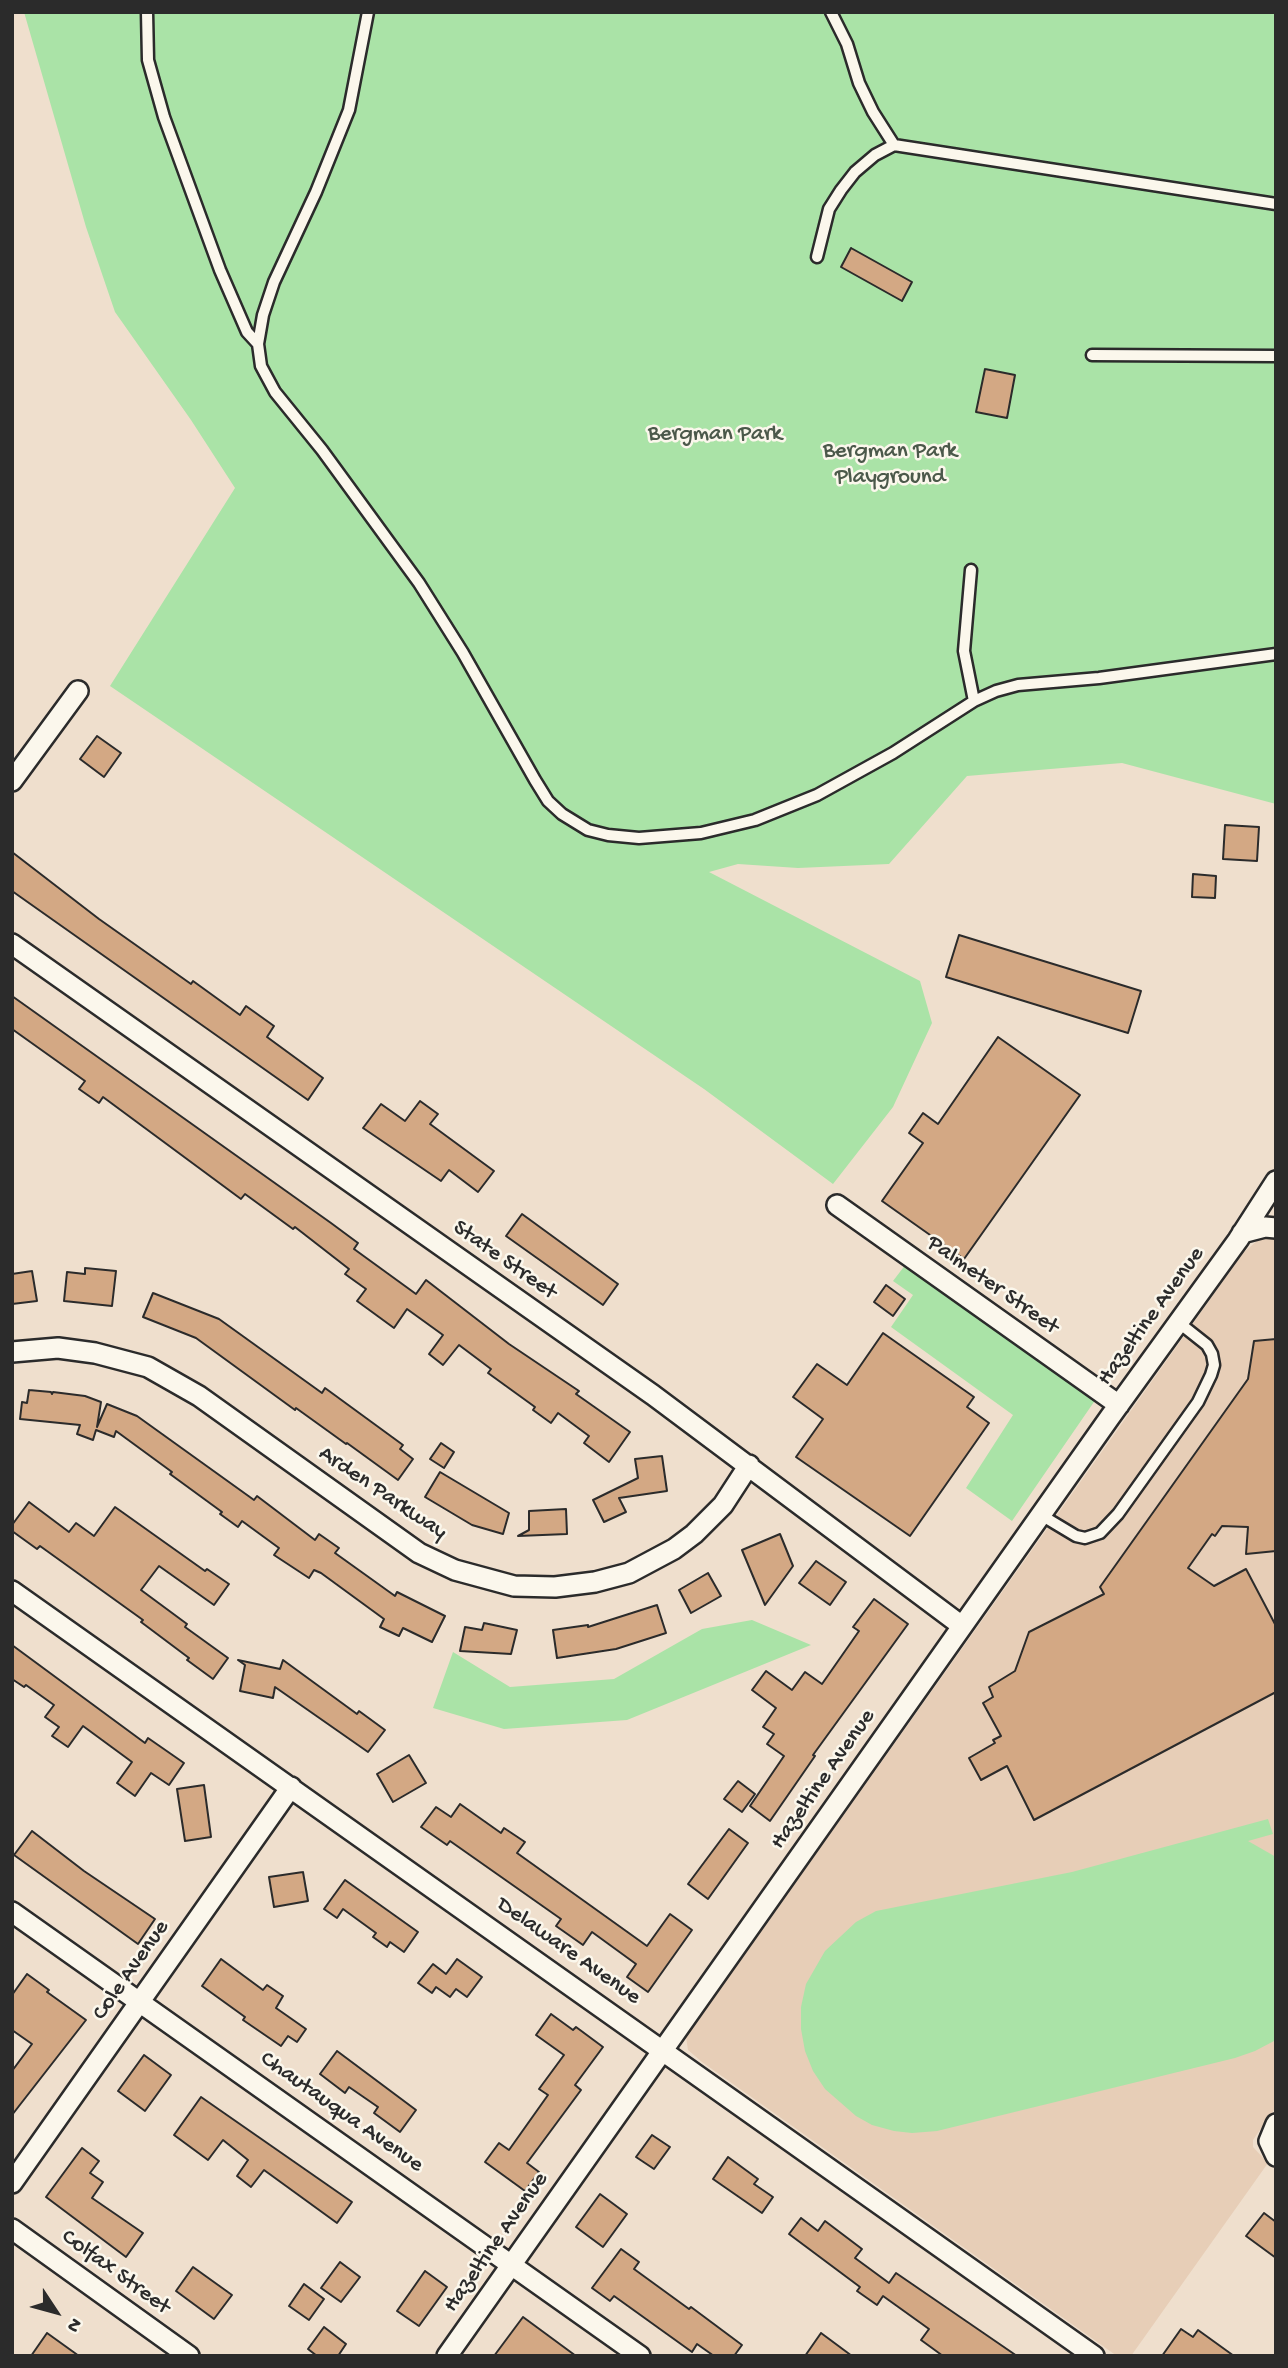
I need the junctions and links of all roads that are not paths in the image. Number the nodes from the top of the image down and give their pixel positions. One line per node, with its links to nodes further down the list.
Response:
1 (147, 12): 7 (lane)
2 (368, 12): 7 (lane)
3 (831, 12): 4 (lane)
4 (894, 145): 5 (lane); 6 (lane)
5 (1276, 204)
6 (817, 257)
7 (258, 344): 13 (lane)
8 (1092, 355): 9 (lane)
9 (1276, 356)
10 (971, 570): 13 (lane)
11 (1276, 654): 13 (lane)
12 (78, 691): 14 (street)
13 (974, 701)
14 (12, 781)
15 (12, 944): 23 (street, State Street)
16 (1276, 1181): 19 (street, Hazeltine Avenue)
17 (837, 1205): 22 (street, Palmeter Street)
18 (1276, 1228): 19 (street)
19 (1242, 1233): 20 (street, Hazeltine Avenue)
20 (1178, 1322): 22 (street, Hazeltine Avenue); 24 (lane)
21 (12, 1352): 23 (street, Arden Parkway)
22 (1119, 1405): 24 (street, Hazeltine Avenue)
23 (749, 1465): 26 (street, State Street)
24 (1041, 1515): 26 (street, Hazeltine Avenue)
25 (12, 1591): 27 (street, Delaware Avenue)
26 (962, 1626): 30 (street, Hazeltine Avenue)
27 (291, 1787): 29 (street, Cole Avenue); 30 (street, Delaware Avenue)
28 (12, 1912): 29 (street, Chautauqua Avenue)
29 (141, 2002): 31 (street, Cole Avenue); 33 (street, Chautauqua Avenue)
30 (664, 2049): 33 (street, Hazeltine Avenue); 37 (street, Delaware Avenue)
31 (12, 2183)
32 (12, 2229): 34 (street, Colfax Street)
33 (512, 2264): 35 (street, Hazeltine Avenue); 36 (street, Chautauqua Avenue)
34 (189, 2356)
35 (447, 2356)
36 (640, 2356)
37 (1094, 2356)

